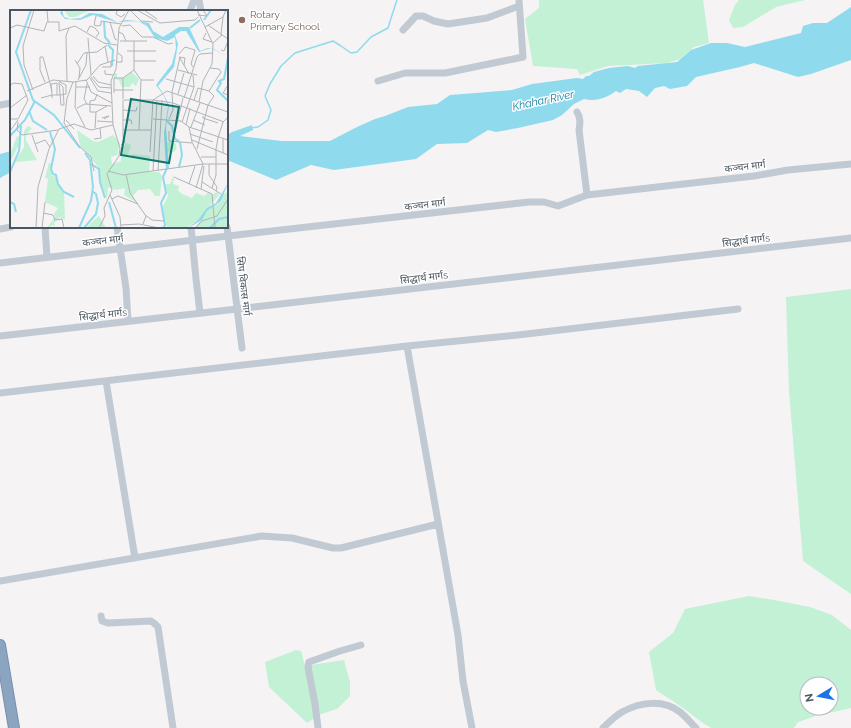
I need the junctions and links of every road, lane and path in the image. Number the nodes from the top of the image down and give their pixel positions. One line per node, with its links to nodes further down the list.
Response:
1 (194, 0): 4 (street)
2 (200, 0): 5 (street)
3 (519, 3): 6 (street); 7 (street)
4 (190, 10)
5 (201, 10)
6 (404, 30)
7 (378, 81)
8 (10, 103): 9 (street)
9 (0, 105)
10 (577, 112): 12 (street)
11 (851, 164): 12 (street, कञ्चन मार्ग)
12 (587, 195): 19 (street, कञ्चन मार्ग)
13 (10, 227): 18 (street)
14 (45, 228): 23 (street)
15 (117, 228): 22 (street)
16 (191, 228): 21 (street)
17 (227, 228): 19 (street, सिप विकास मार्ग)
18 (0, 229)
19 (228, 236): 21 (street, कञ्चन मार्ग); 25 (street, सिप विकास मार्ग)
20 (851, 238): 25 (street, सिद्धार्थ मार्गs)
21 (192, 240): 22 (street, कञ्चन मार्ग); 27 (street)
22 (120, 248): 23 (street, कञ्चन मार्ग); 28 (street)
23 (47, 257): 24 (street, कञ्चन मार्ग)
24 (0, 262)
25 (237, 309): 27 (street, सिद्धार्थ मार्गs); 31 (street, सिप विकास मार्ग)
26 (738, 309): 30 (street)
27 (200, 313): 28 (street, सिद्धार्थ मार्गs)
28 (128, 321): 29 (street, सिद्धार्थ मार्गs)
29 (0, 336)
30 (407, 346): 32 (street); 34 (street)
31 (242, 348)
32 (106, 381): 33 (street); 35 (street)
33 (0, 393)
34 (438, 524): 35 (street); 43 (street)
35 (135, 558): 36 (street)
36 (0, 581)
37 (101, 616): 41 (street)
38 (0, 645): 40 (highway)
39 (361, 645): 42 (street)
40 (14, 728)
41 (173, 728)
42 (318, 728)
43 (472, 728)
44 (603, 728): 45 (street)
45 (696, 728)

